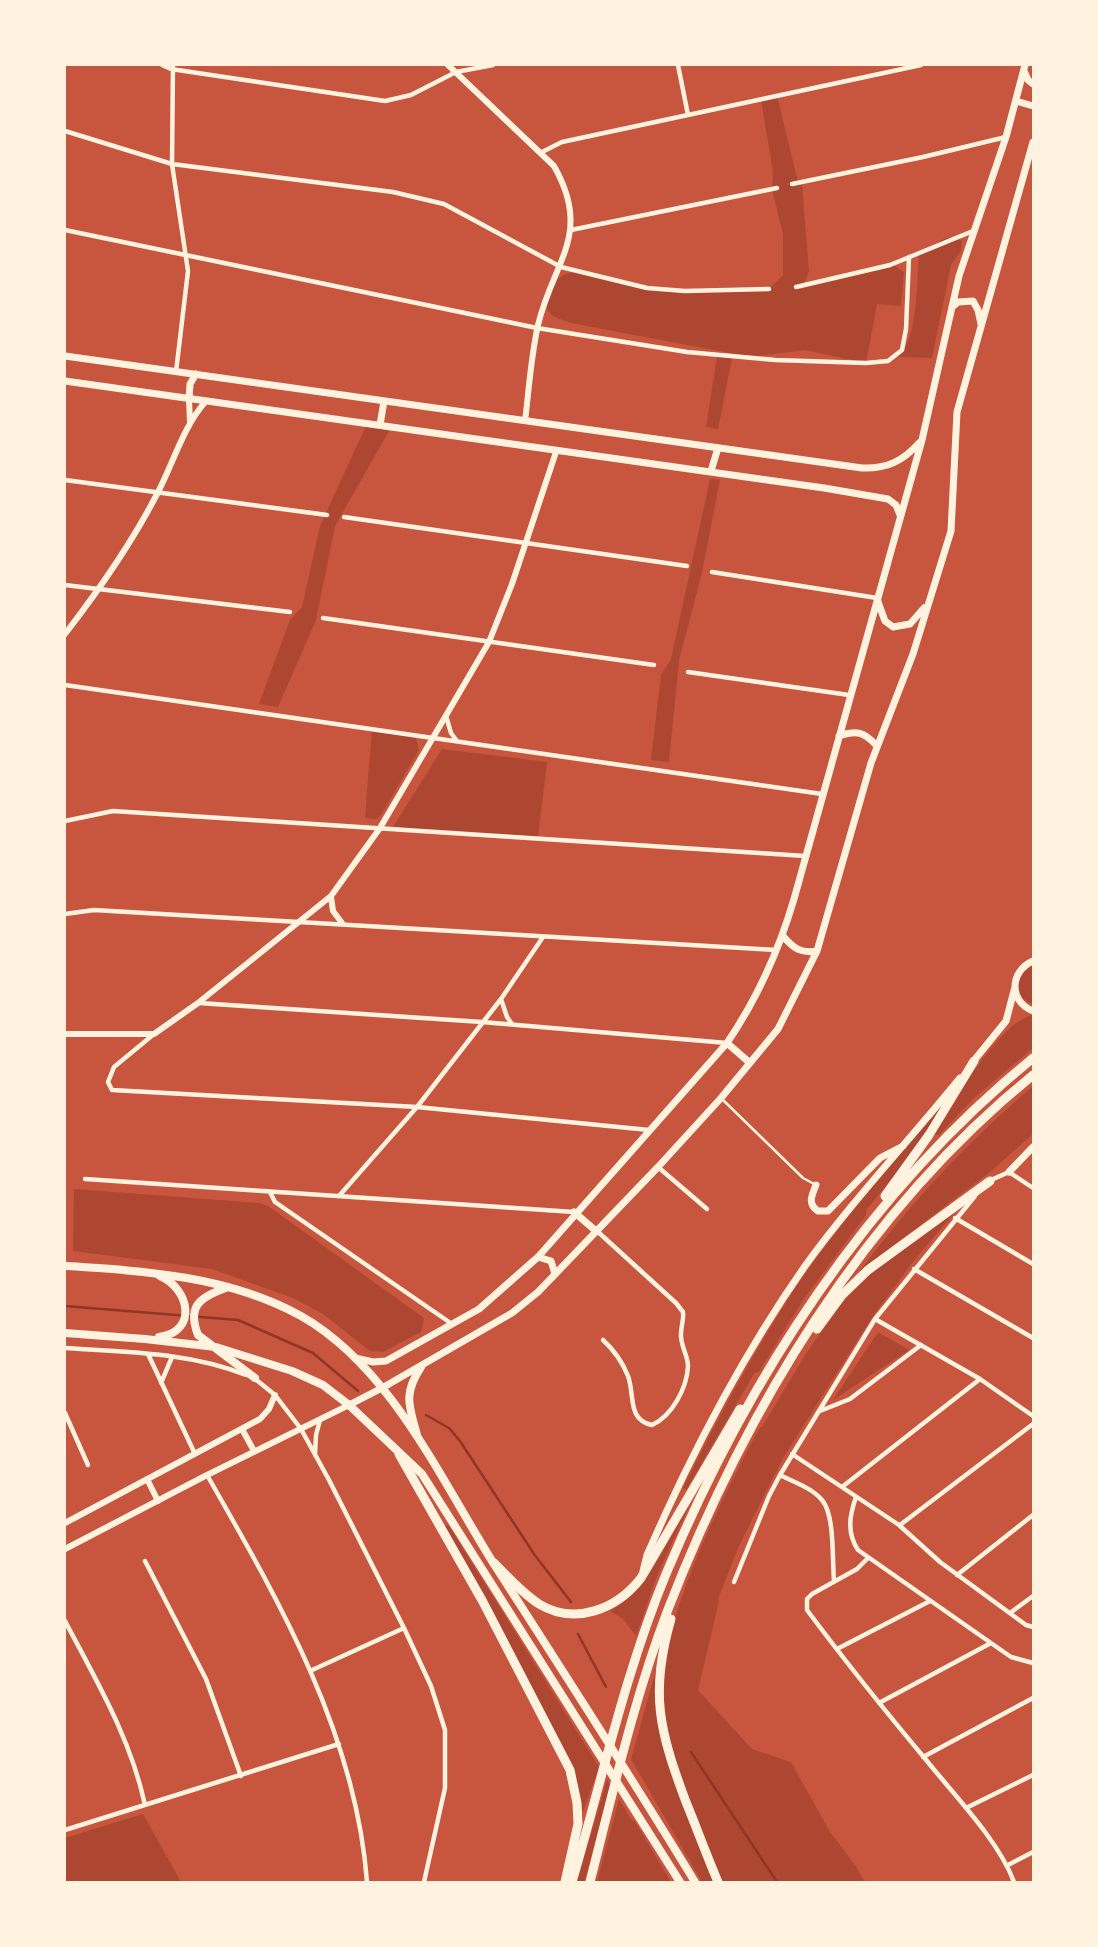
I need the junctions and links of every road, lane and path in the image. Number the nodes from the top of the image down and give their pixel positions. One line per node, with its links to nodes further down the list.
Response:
1 (162, 65): 6 (street)
2 (447, 65): 8 (street)
3 (493, 65): 8 (street)
4 (678, 65): 12 (street)
5 (921, 65): 12 (street)
6 (172, 67): 8 (street); 17 (street)
7 (1025, 67): 9 (main road); 10 (main road)
8 (456, 72): 16 (street)
9 (1033, 84)
10 (1016, 101): 11 (main road); 14 (main road)
11 (1033, 106)
12 (688, 115): 16 (street)
13 (65, 131): 17 (street)
14 (1006, 137): 18 (street); 22 (main road)
15 (1033, 142): 30 (main road)
16 (540, 153): 21 (street)
17 (172, 164): 23 (street); 25 (street)
18 (792, 184)
19 (777, 188): 21 (street)
20 (65, 230): 23 (street)
21 (571, 230): 25 (street)
22 (974, 230): 24 (street); 28 (main road)
23 (187, 257): 29 (street); 32 (street)
24 (909, 257): 26 (street); 29 (street)
25 (561, 267): 27 (street); 29 (street)
26 (796, 287)
27 (769, 289)
28 (952, 307): 30 (main road); 41 (main road)
29 (537, 328): 38 (street)
30 (982, 328): 56 (main road)
31 (65, 356): 32 (main road)
32 (176, 372): 33 (main road)
33 (196, 374): 35 (main road); 37 (main road)
34 (65, 381): 35 (main road)
35 (189, 399): 36 (main road); 39 (street)
36 (206, 401): 39 (street); 40 (main road)
37 (384, 401): 38 (main road); 40 (main road)
38 (525, 421): 42 (main road)
39 (190, 425): 46 (street)
40 (380, 425): 43 (main road)
41 (922, 440): 42 (main road); 48 (main road)
42 (718, 448): 44 (main road)
43 (556, 452): 44 (main road); 50 (street)
44 (711, 471): 48 (main road)
45 (65, 480): 46 (street)
46 (158, 493): 47 (street); 54 (street)
47 (327, 515)
48 (900, 516): 55 (main road)
49 (344, 517): 50 (street)
50 (526, 543): 51 (street); 60 (street)
51 (687, 565)
52 (712, 572): 55 (street)
53 (65, 585): 54 (street)
54 (99, 591): 57 (street); 59 (street)
55 (877, 598): 56 (main road); 64 (main road)
56 (927, 605): 69 (main road)
57 (290, 612)
58 (323, 618): 60 (street)
59 (65, 634)
60 (489, 642): 61 (street); 65 (street)
61 (654, 665)
62 (688, 672): 64 (street)
63 (65, 685): 67 (street)
64 (849, 695): 66 (main road)
65 (446, 716): 67 (street); 68 (street)
66 (839, 736): 69 (main road); 70 (main road)
67 (433, 738): 68 (street); 72 (street)
68 (458, 742): 70 (street)
69 (876, 745): 81 (main road)
70 (822, 794): 73 (main road)
71 (65, 821): 72 (street)
72 (380, 828): 73 (street); 74 (street)
73 (804, 856): 79 (main road)
74 (331, 897): 76 (street); 77 (street)
75 (65, 914): 76 (street)
76 (298, 923): 77 (street); 85 (street)
77 (342, 923): 78 (street)
78 (544, 936): 80 (street); 84 (street)
79 (783, 936): 80 (main road); 81 (main road)
80 (777, 950): 91 (main road)
81 (817, 951): 94 (main road)
82 (1033, 961): 83 (main road)
83 (1015, 987): 86 (main road); 93 (main road)
84 (501, 999): 87 (street); 88 (street)
85 (198, 1003): 87 (street); 90 (street)
86 (1033, 1010)
87 (482, 1022): 88 (street); 97 (street)
88 (512, 1025): 91 (street)
89 (65, 1034): 90 (street)
90 (154, 1034): 97 (street)
91 (727, 1043): 94 (main road); 98 (main road)
92 (1033, 1058): 113 (highway)
93 (974, 1060): 99 (main road); 113 (highway)
94 (750, 1063): 96 (main road)
95 (1033, 1075): 135 (highway)
96 (721, 1098): 101 (main road); 105 (lane)
97 (417, 1107): 98 (street); 108 (street)
98 (649, 1130): 110 (main road)
99 (907, 1144): 105 (main road); 171 (main road)
100 (1033, 1147): 102 (main road)
101 (658, 1167): 109 (street); 112 (main road)
102 (1009, 1172): 104 (street); 106 (street)
103 (85, 1179): 107 (street)
104 (989, 1181): 111 (street); 135 (highway)
105 (816, 1185)
106 (1033, 1188)
107 (270, 1191): 108 (street); 122 (street)
108 (339, 1196): 110 (street)
109 (707, 1209)
110 (575, 1212): 112 (main road); 114 (main road)
111 (955, 1218): 115 (street); 117 (street)
112 (596, 1231): 119 (main road); 126 (street)
113 (844, 1255): 134 (highway)
114 (538, 1256): 119 (main road); 122 (main road)
115 (1033, 1264)
116 (65, 1266): 118 (main road)
117 (914, 1269): 121 (street); 124 (street)
118 (152, 1272): 120 (main road); 125 (main road)
119 (555, 1274): 133 (main road)
120 (228, 1287): 128 (main road); 132 (main road)
121 (875, 1319): 127 (street); 142 (street)
122 (453, 1324): 132 (main road)
123 (65, 1333): 125 (main road)
124 (1033, 1338)
125 (145, 1339): 128 (main road)
126 (603, 1340)
127 (921, 1345): 137 (street); 142 (street)
128 (216, 1347): 136 (main road); 141 (main road)
129 (65, 1348): 130 (street)
130 (148, 1354): 131 (street); 138 (street)
131 (172, 1357): 136 (street); 138 (street)
132 (355, 1357): 139 (main road)
133 (421, 1367): 139 (main road); 149 (main road)
134 (768, 1371): 171 (highway); 198 (highway)
135 (783, 1371): 169 (highway)
136 (255, 1378): 140 (street)
137 (980, 1379): 144 (street); 159 (street)
138 (161, 1384): 151 (street)
139 (382, 1388): 141 (main road); 149 (main road)
140 (275, 1395): 147 (street); 148 (street)
141 (349, 1405): 145 (street); 152 (main road)
142 (818, 1411): 153 (street)
143 (65, 1413): 155 (street)
144 (1033, 1416)
145 (320, 1420): 148 (street); 154 (street)
146 (1033, 1424): 164 (street)
147 (242, 1429): 150 (street); 151 (street)
148 (301, 1429): 150 (street); 154 (street)
149 (419, 1441): 168 (main road)
150 (254, 1451): 156 (street)
151 (195, 1454): 158 (street)
152 (399, 1454): 197 (highway); 200 (main road)
153 (792, 1454): 157 (street); 159 (street)
154 (315, 1455): 178 (street)
155 (88, 1465)
156 (207, 1475): 161 (street); 183 (street)
157 (780, 1475): 172 (street); 173 (street)
158 (147, 1479): 161 (street); 163 (street)
159 (842, 1487): 160 (street)
160 (856, 1497): 164 (street); 166 (street)
161 (158, 1501): 165 (street)
162 (1033, 1516): 170 (street)
163 (65, 1523)
164 (899, 1525): 170 (street)
165 (65, 1549)
166 (868, 1558): 172 (street); 175 (street)
167 (145, 1561): 189 (street)
168 (494, 1563): 171 (highway); 201 (main road)
169 (687, 1565): 199 (highway); 202 (highway)
170 (957, 1575): 176 (street)
171 (641, 1578)
172 (834, 1580): 181 (street)
173 (734, 1582)
174 (1033, 1596): 176 (street)
175 (930, 1601): 180 (street); 181 (street)
176 (1010, 1613): 179 (street)
177 (65, 1621): 190 (street)
178 (404, 1628): 183 (street); 196 (street)
179 (1033, 1628)
180 (992, 1643): 182 (street); 185 (street)
181 (836, 1650): 185 (street)
182 (1033, 1663)
183 (310, 1671): 186 (street)
184 (1033, 1698): 187 (street)
185 (879, 1703): 187 (street)
186 (339, 1744): 189 (street); 195 (street)
187 (923, 1757): 191 (street)
188 (1033, 1774): 191 (street)
189 (241, 1776): 190 (street)
190 (145, 1805): 192 (street)
191 (966, 1808): 194 (street)
192 (65, 1830)
193 (1033, 1852): 194 (street)
194 (1008, 1865): 203 (street)
195 (367, 1882)
196 (424, 1882)
197 (565, 1882)
198 (572, 1882)
199 (590, 1882)
200 (680, 1882)
201 (695, 1882)
202 (718, 1882)
203 (1014, 1882)

